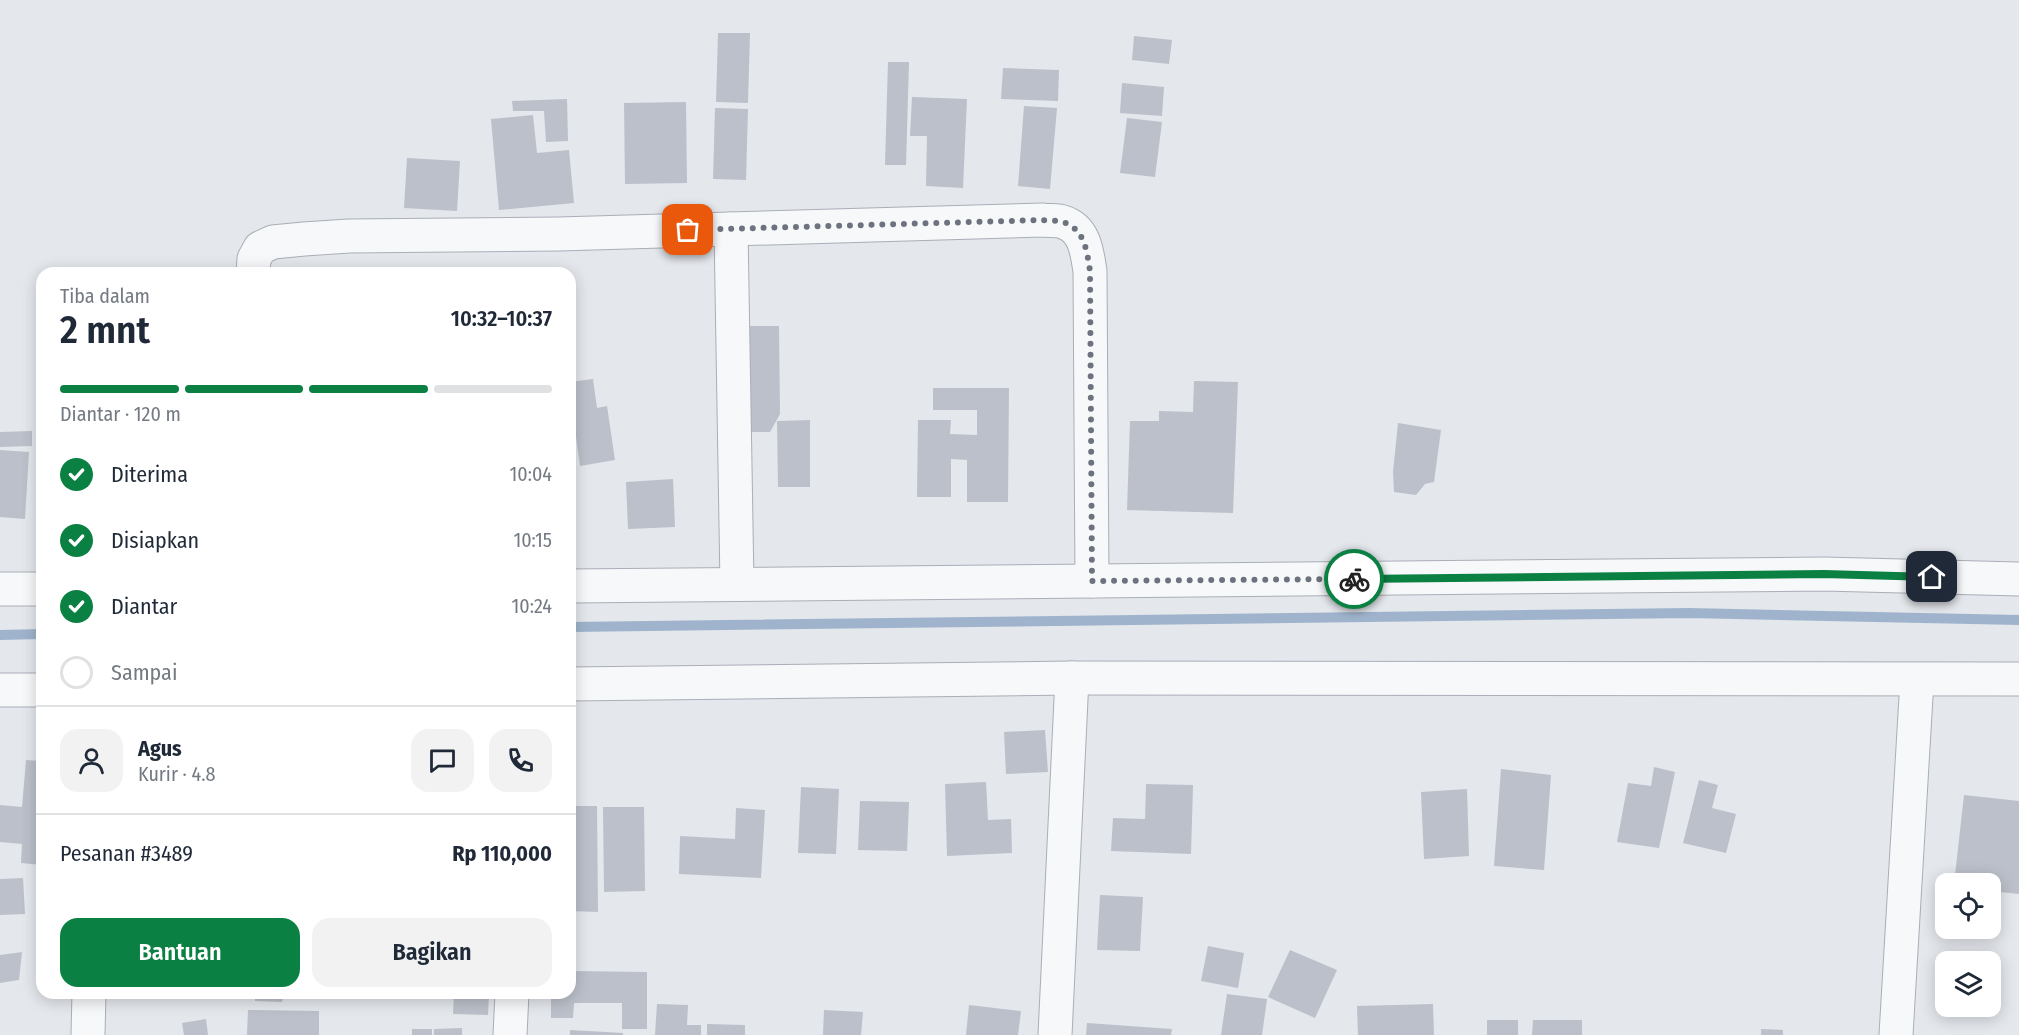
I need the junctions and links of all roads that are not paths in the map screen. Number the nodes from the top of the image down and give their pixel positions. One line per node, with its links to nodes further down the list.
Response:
1 (731, 229): 2 (street); 4 (street); 5 (street)
2 (253, 267)
3 (2019, 579): 4 (street)
4 (1092, 581): 5 (street)
5 (737, 584): 6 (street)
6 (576, 586)
7 (0, 589): 8 (street)
8 (36, 590)
9 (1072, 678): 10 (street); 12 (street); 19 (street)
10 (1917, 680): 11 (street); 20 (street)
11 (2019, 680)
12 (576, 684)
13 (0, 690): 14 (street)
14 (36, 690)
15 (89, 999): 17 (street)
16 (512, 999): 18 (street)
17 (88, 1035)
18 (510, 1035)
19 (1055, 1035)
20 (1896, 1035)

